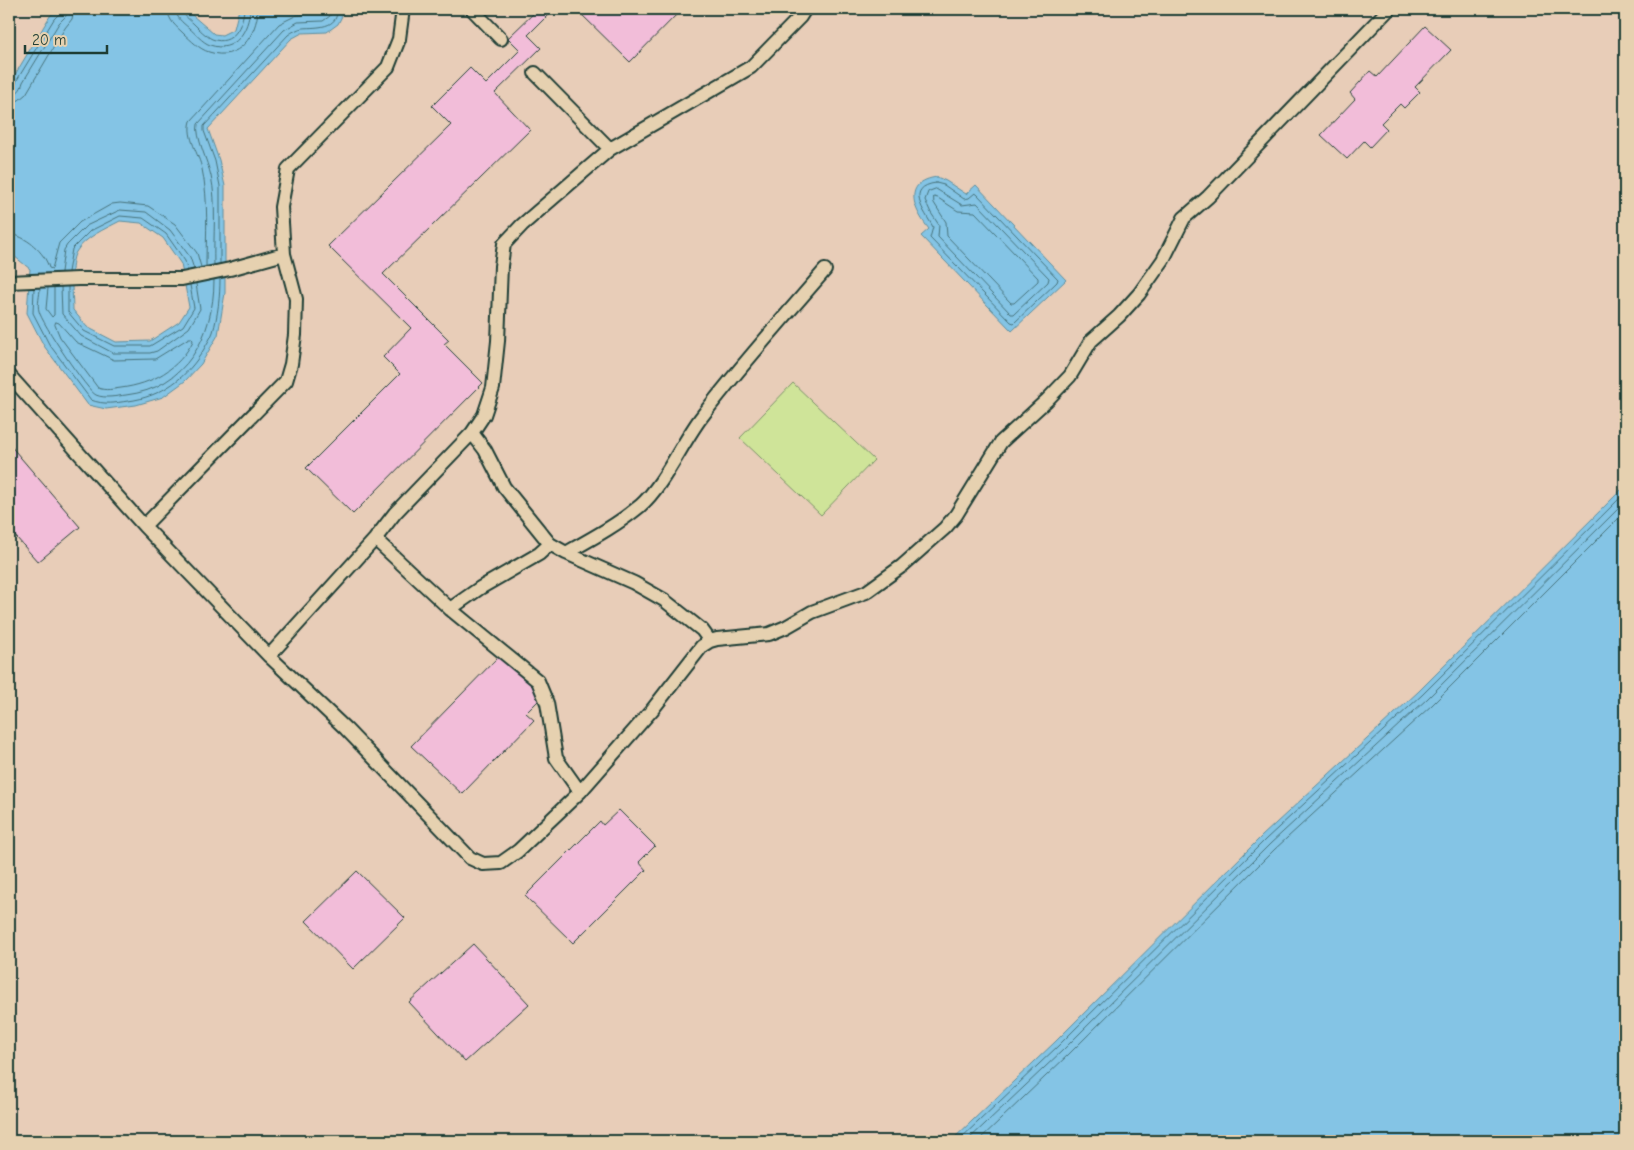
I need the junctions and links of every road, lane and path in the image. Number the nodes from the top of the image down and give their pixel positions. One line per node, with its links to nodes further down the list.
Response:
1 (403, 9): 8 (lane)
2 (472, 9): 5 (lane)
3 (805, 9): 7 (lane)
4 (1389, 9): 18 (lane)
5 (501, 38)
6 (535, 74): 7 (lane)
7 (610, 149): 12 (lane)
8 (284, 254): 10 (lane); 13 (lane)
9 (825, 270): 16 (lane)
10 (9, 282)
11 (9, 375): 13 (lane)
12 (472, 433): 14 (lane); 15 (lane)
13 (144, 526): 19 (lane)
14 (375, 539): 17 (lane); 19 (lane)
15 (550, 544): 16 (lane); 17 (lane)
16 (566, 553): 18 (lane)
17 (450, 609): 20 (lane)
18 (710, 641): 20 (lane)
19 (269, 656): 20 (lane)
20 (580, 792)

